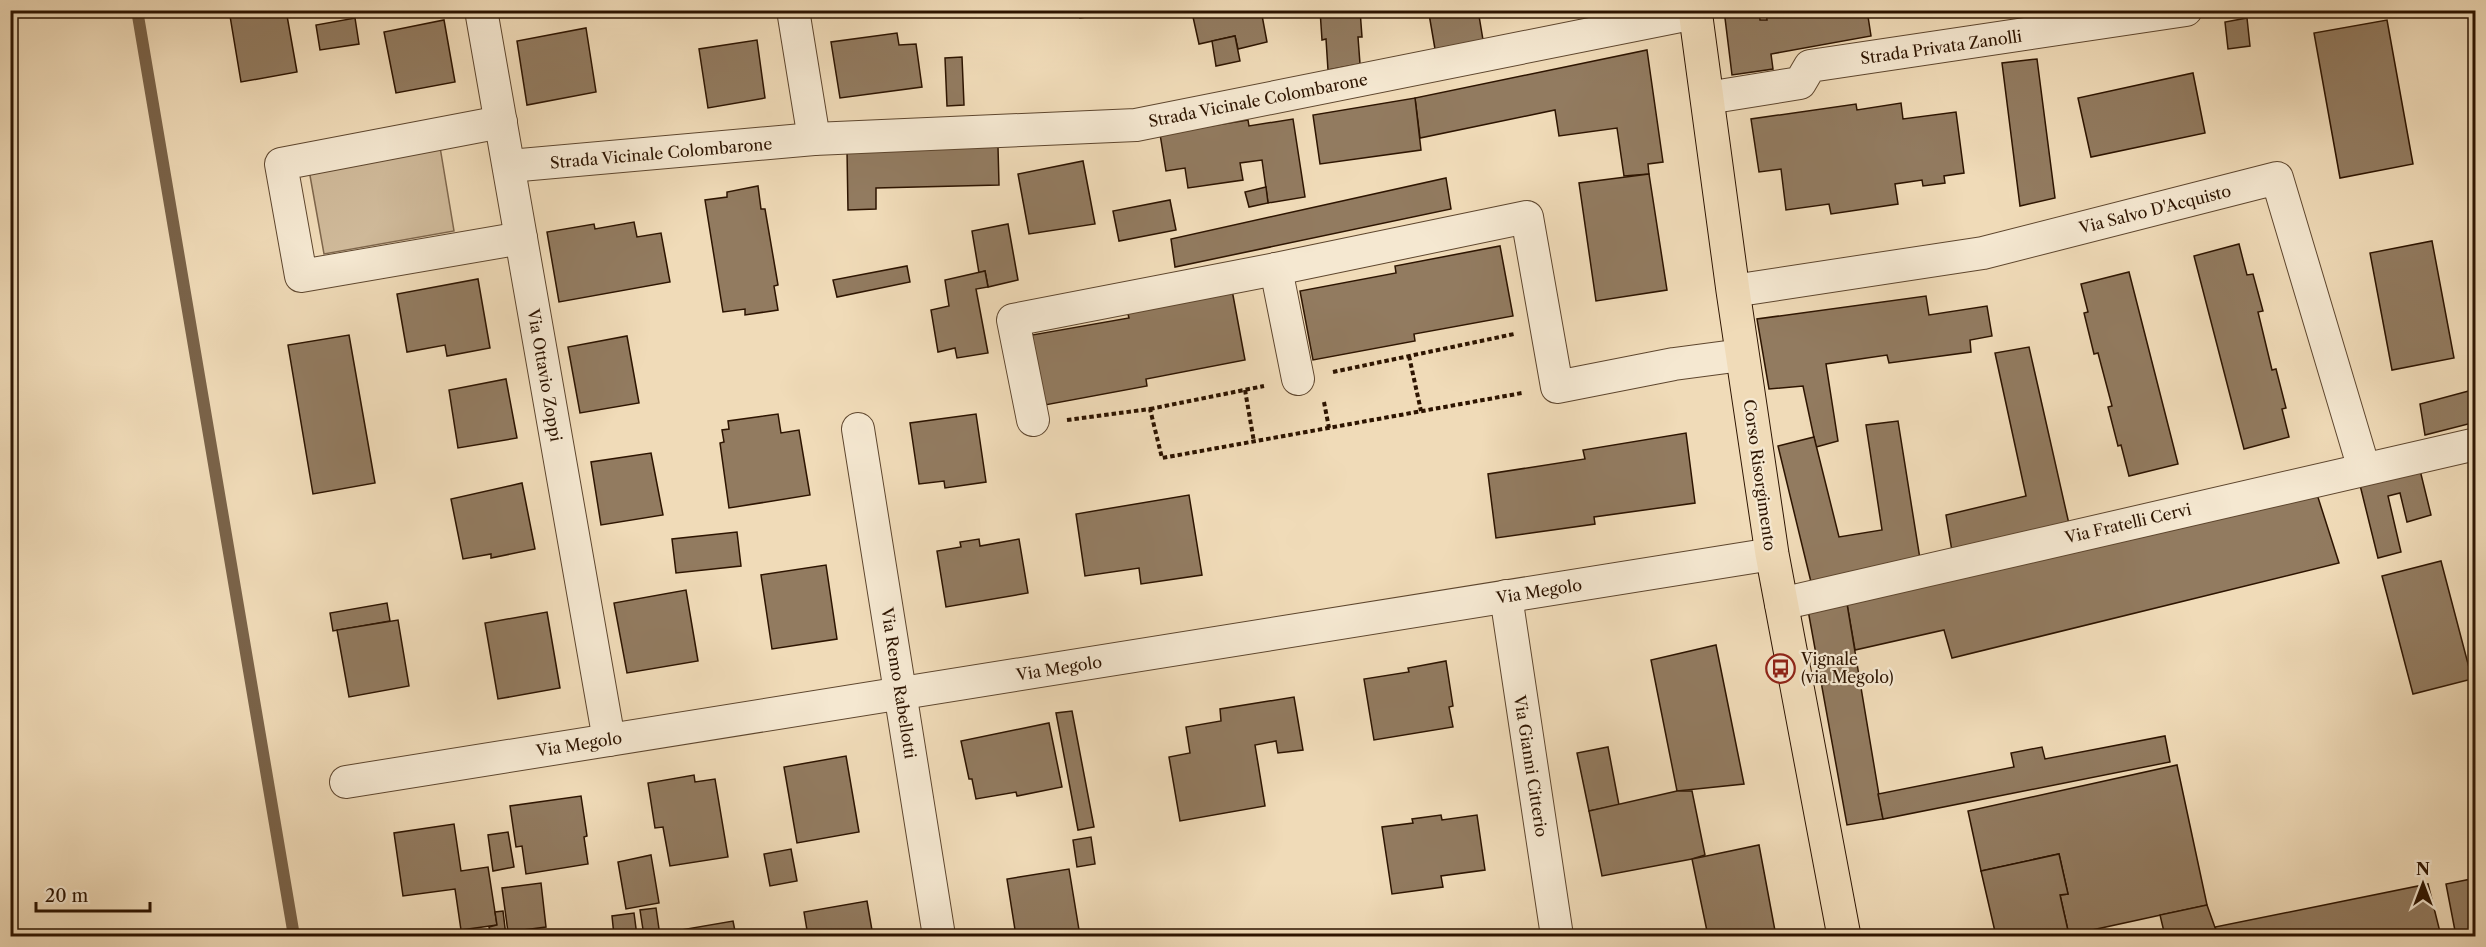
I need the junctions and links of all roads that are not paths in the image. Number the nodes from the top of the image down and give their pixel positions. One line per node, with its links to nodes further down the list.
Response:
1 (481, 10): 6 (street, Via Ottavio Zoppi)
2 (793, 10): 7 (street)
3 (2186, 10): 5 (street, Strada Privata Zanolli)
4 (1695, 12): 5 (main road, Corso Risorgimento); 7 (street, Strada Vicinale Colombarone)
5 (1707, 98): 11 (main road, Corso Risorgimento)
6 (501, 122): 8 (street, Via Ottavio Zoppi); 9 (street)
7 (814, 139): 8 (street, Strada Vicinale Colombarone)
8 (509, 166): 9 (street, Via Ottavio Zoppi)
9 (521, 238): 22 (street, Via Ottavio Zoppi)
10 (1276, 269): 12 (street); 13 (street); 14 (street)
11 (1733, 291): 12 (main road, Corso Risorgimento); 17 (street, Via Salvo D'Acquisto)
12 (1742, 355): 18 (main road, Corso Risorgimento)
13 (1298, 379)
14 (1033, 420)
15 (858, 429): 21 (street, Via Remo Rabellotti)
16 (2475, 444): 17 (street, Via Fratelli Cervi)
17 (2364, 469): 20 (street, Via Fratelli Cervi)
18 (1772, 554): 19 (street, Via Megolo); 20 (main road, Corso Risorgimento)
19 (1506, 596): 21 (street, Via Megolo); 25 (street, Via Gianni Citterio)
20 (1781, 603): 26 (main road, Corso Risorgimento)
21 (900, 693): 22 (street, Via Megolo); 24 (street, Via Remo Rabellotti)
22 (609, 740): 23 (street, Via Megolo)
23 (346, 782)
24 (939, 936)
25 (1557, 936)
26 (1844, 936)

